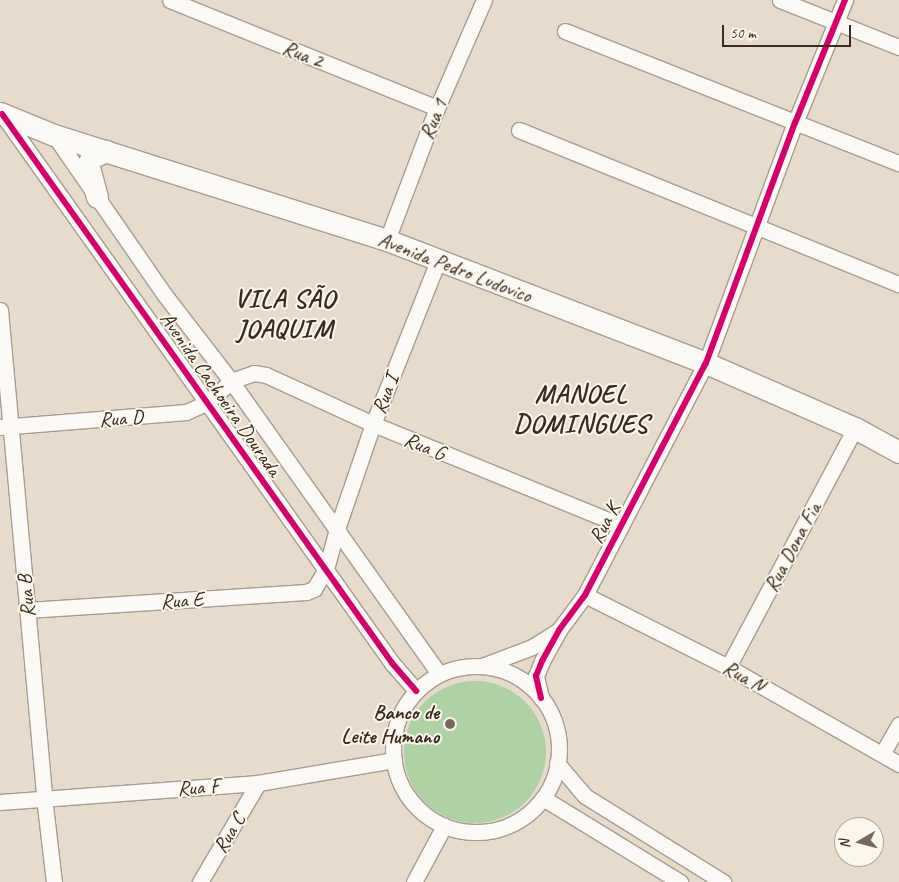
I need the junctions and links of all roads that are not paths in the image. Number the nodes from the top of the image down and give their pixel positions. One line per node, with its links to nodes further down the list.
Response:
1 (170, 0): 8 (street, Rua 2)
2 (484, 0): 8 (street, Rua 1)
3 (780, 0): 5 (street)
4 (845, 0): 5 (street, Rua K)
5 (836, 22): 7 (street); 10 (street, Rua K)
6 (565, 31): 10 (street)
7 (899, 47)
8 (437, 108): 17 (street, Rua 1)
9 (1, 114): 12 (main road, Avenida Pedro Ludovico); 23 (street, Avenida Cachoeira Dourada)
10 (795, 123): 14 (street); 16 (street, Rua K)
11 (519, 130): 16 (street)
12 (54, 135): 13 (main road, Avenida Pedro Ludovico); 15 (street, Avenida Cachoeira Dourada)
13 (106, 151): 15 (main road); 17 (main road, Avenida Pedro Ludovico)
14 (899, 164)
15 (97, 198): 22 (street, Avenida Cachoeira Dourada)
16 (757, 228): 19 (street); 21 (street, Rua K)
17 (387, 240): 18 (main road, Avenida Pedro Ludovico)
18 (438, 261): 21 (main road, Avenida Pedro Ludovico); 24 (street, Rua I)
19 (899, 284)
20 (0, 310): 25 (street, Rua B)
21 (706, 363): 26 (main road, Avenida Pedro Ludovico); 28 (street, Rua K)
22 (231, 381): 23 (street, Rua D); 24 (street, Rua G); 29 (street, Avenida Cachoeira Dourada)
23 (208, 402): 25 (street, Rua D); 30 (street, Avenida Cachoeira Dourada)
24 (373, 424): 28 (street, Rua G); 29 (street, Rua I)
25 (6, 427): 32 (street, Rua B)
26 (855, 428): 27 (main road, Avenida Pedro Ludovico); 35 (street, Rua Dona Fia)
27 (899, 452)
28 (621, 525): 31 (street, Rua K)
29 (337, 529): 30 (street, Rua I); 36 (street, Avenida Cachoeira Dourada)
30 (326, 569): 32 (street, Rua E); 37 (street, Avenida Cachoeira Dourada)
31 (585, 595): 33 (street, Rua K); 35 (street, Rua N)
32 (27, 610): 45 (street, Rua B)
33 (559, 630): 34 (street, Rua K); 38 (street, Rua K)
34 (482, 666): 36 (street); 38 (street)
35 (728, 667): 40 (street, Rua N)
36 (439, 674): 37 (street)
37 (416, 691): 41 (street)
38 (541, 698): 42 (street)
39 (899, 725): 40 (street)
40 (882, 754): 43 (street, Rua N)
41 (394, 760): 44 (street, Rua F); 48 (street)
42 (557, 764): 46 (street); 49 (street)
43 (899, 764)
44 (258, 783): 45 (street, Rua F); 52 (street, Rua C)
45 (44, 797): 47 (street, Rua F); 51 (street, Rua B)
46 (543, 798): 48 (street); 50 (street)
47 (0, 802)
48 (444, 826): 53 (street)
49 (682, 858): 50 (street); 54 (street)
50 (675, 879)
51 (54, 882)
52 (200, 882)
53 (414, 882)
54 (724, 882)

